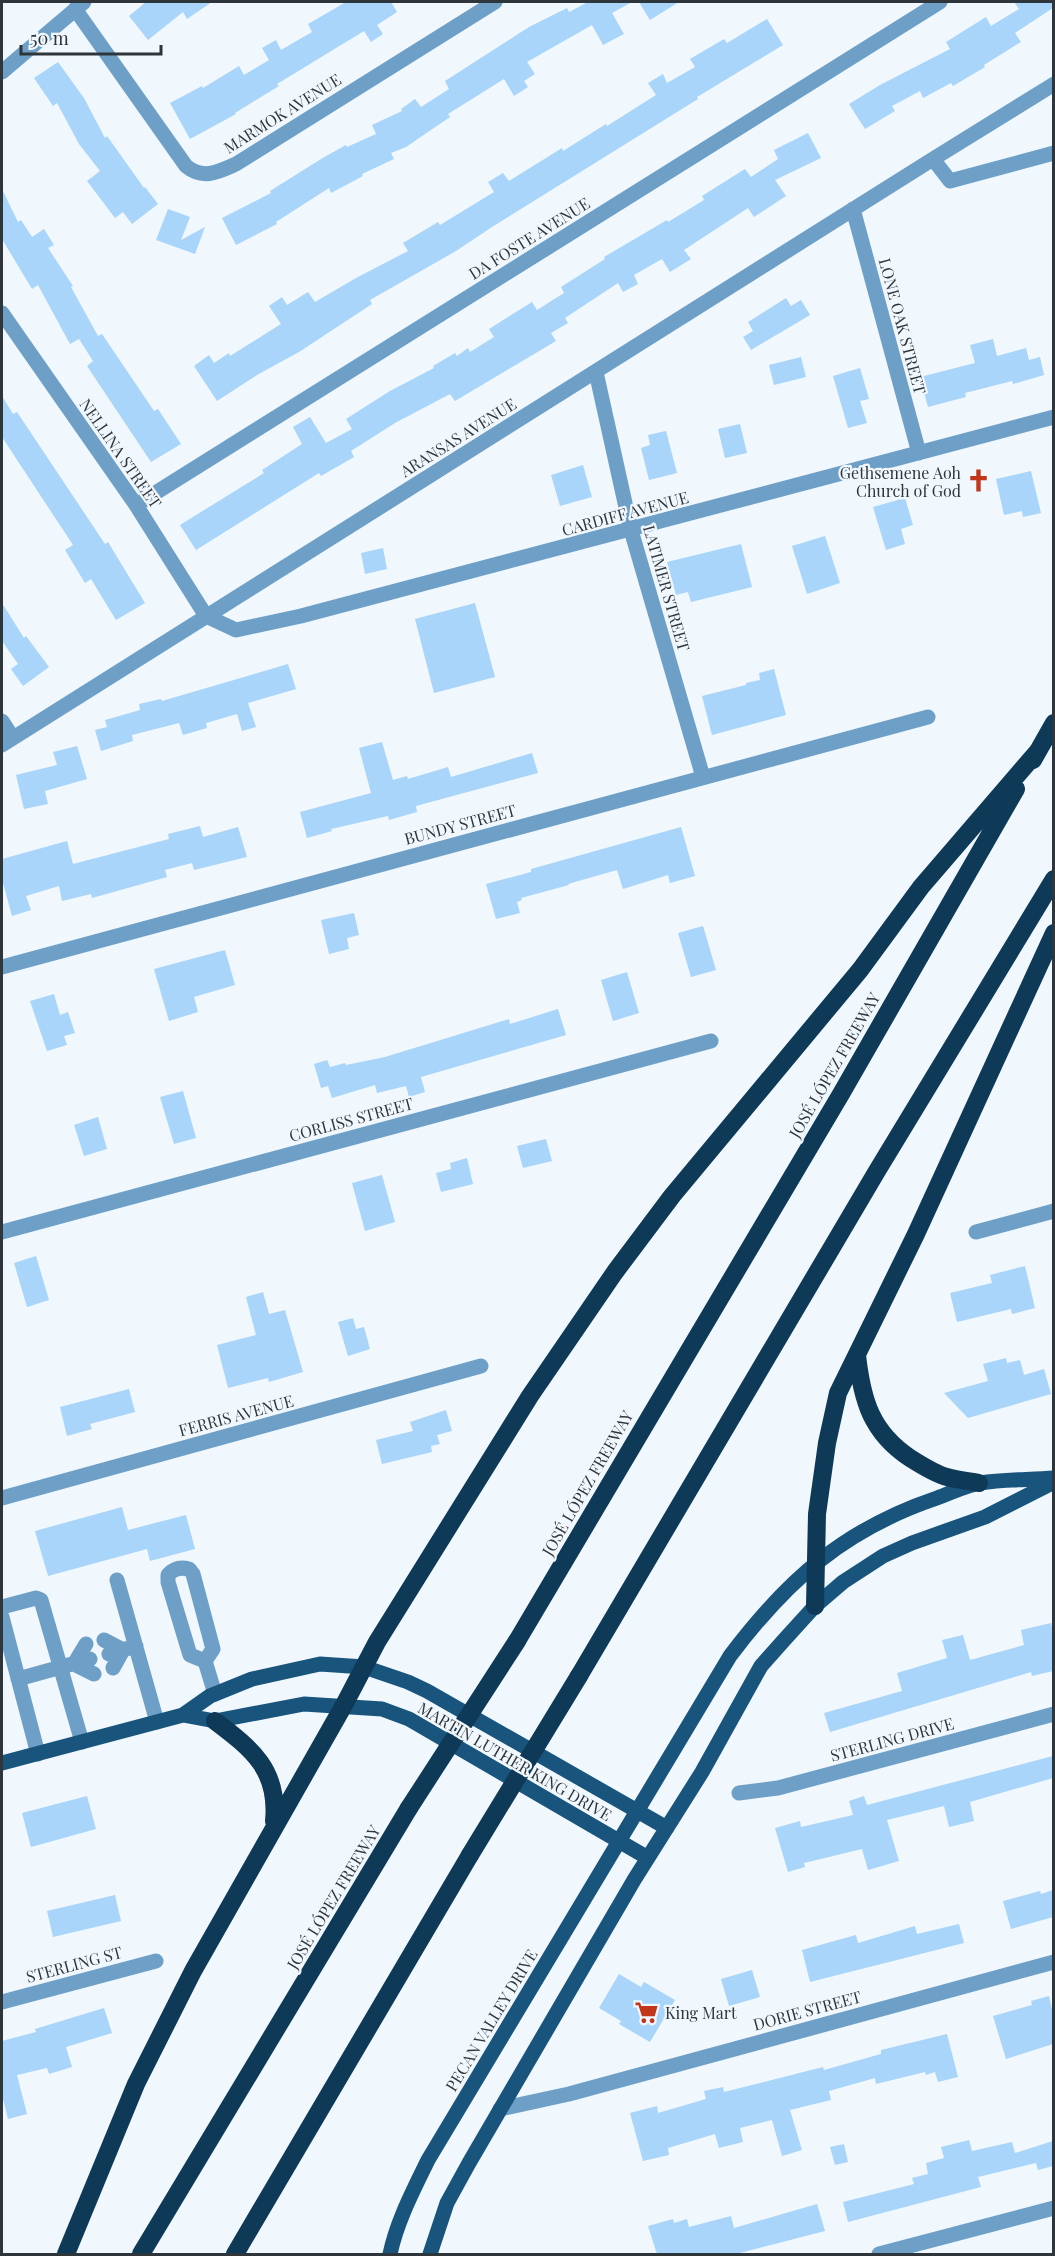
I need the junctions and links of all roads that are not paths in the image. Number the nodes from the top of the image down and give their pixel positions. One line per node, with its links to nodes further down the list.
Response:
1 (495, 2): 3 (street, MARMOK AVENUE)
2 (940, 2): 13 (street, DA FOSTE AVENUE)
3 (80, 5): 4 (street)
4 (2, 72)
5 (1053, 84): 7 (street, ARANSAS AVENUE)
6 (1053, 153): 7 (street)
7 (933, 159): 8 (street, ARANSAS AVENUE)
8 (853, 209): 10 (street, ARANSAS AVENUE); 12 (street, LONE OAK STREET)
9 (2, 313): 13 (street, NELLINA STREET)
10 (596, 372): 14 (street, LATIMER STREET); 15 (street, ARANSAS AVENUE)
11 (1053, 417): 12 (street, CARDIFF AVENUE)
12 (918, 453): 14 (street, CARDIFF AVENUE)
13 (136, 505): 15 (street, NELLINA STREET)
14 (631, 530): 15 (street, CARDIFF AVENUE); 21 (street, LATIMER STREET)
15 (206, 616): 19 (street, ARANSAS AVENUE)
16 (928, 717): 21 (street, BUNDY STREET)
17 (2, 721): 19 (street)
18 (1053, 723): 20 (highway, JOSÉ LÓPEZ FREEWAY)
19 (7, 741)
20 (1038, 751): 41 (highway); 64 (highway, JOSÉ LÓPEZ FREEWAY, bridge)
21 (703, 777): 24 (street, BUNDY STREET)
22 (1053, 879): 65 (highway, bridge)
23 (1053, 933): 29 (highway)
24 (2, 967)
25 (711, 1041): 27 (street, CORLISS STREET)
26 (1053, 1211): 28 (street)
27 (2, 1232)
28 (976, 1232)
29 (857, 1354): 32 (highway); 34 (highway)
30 (481, 1366): 33 (street, FERRIS AVENUE)
31 (1053, 1480): 32 (main road, MARTIN LUTHER KING DRIVE); 36 (main road, MARTIN LUTHER KING DRIVE)
32 (979, 1483): 34 (main road, MARTIN LUTHER KING DRIVE)
33 (2, 1498)
34 (816, 1562): 36 (highway); 53 (main road, MARTIN LUTHER KING DRIVE)
35 (117, 1580): 48 (street)
36 (815, 1606): 55 (main road, MARTIN LUTHER KING DRIVE)
37 (2, 1607): 40 (street)
38 (2, 1617): 42 (street)
39 (205, 1661): 39 (street); 43 (street)
40 (67, 1666): 40 (street); 42 (street); 49 (street)
41 (364, 1667): 43 (main road, MARTIN LUTHER KING DRIVE); 44 (highway); 53 (main road, MARTIN LUTHER KING DRIVE)
42 (18, 1679): 50 (street)
43 (215, 1694): 46 (main road, MARTIN LUTHER KING DRIVE)
44 (344, 1705): 47 (main road, MARTIN LUTHER KING DRIVE); 54 (highway); 56 (main road, MARTIN LUTHER KING DRIVE)
45 (1053, 1714): 52 (street, STERLING DRIVE)
46 (183, 1715): 47 (main road, MARTIN LUTHER KING DRIVE); 48 (main road, MARTIN LUTHER KING DRIVE)
47 (215, 1721): 54 (highway)
48 (157, 1722): 49 (main road, MARTIN LUTHER KING DRIVE)
49 (82, 1742): 50 (main road, MARTIN LUTHER KING DRIVE)
50 (38, 1754): 51 (main road, MARTIN LUTHER KING DRIVE)
51 (2, 1763)
52 (739, 1793)
53 (637, 1810): 55 (main road, MARTIN LUTHER KING DRIVE); 56 (main road, PECAN VALLEY DRIVE)
54 (273, 1828): 63 (highway)
55 (667, 1828): 57 (main road, MARTIN LUTHER KING DRIVE)
56 (618, 1841): 57 (main road, MARTIN LUTHER KING DRIVE); 66 (main road, PECAN VALLEY DRIVE)
57 (648, 1858): 61 (main road)
58 (156, 1961): 60 (street, STERLING ST)
59 (1053, 1962): 61 (street, DORIE STREET)
60 (2, 2002)
61 (500, 2109): 67 (main road)
62 (1053, 2208): 68 (street)
63 (66, 2254)
64 (141, 2254)
65 (235, 2254)
66 (390, 2254)
67 (430, 2254)
68 (879, 2254)

